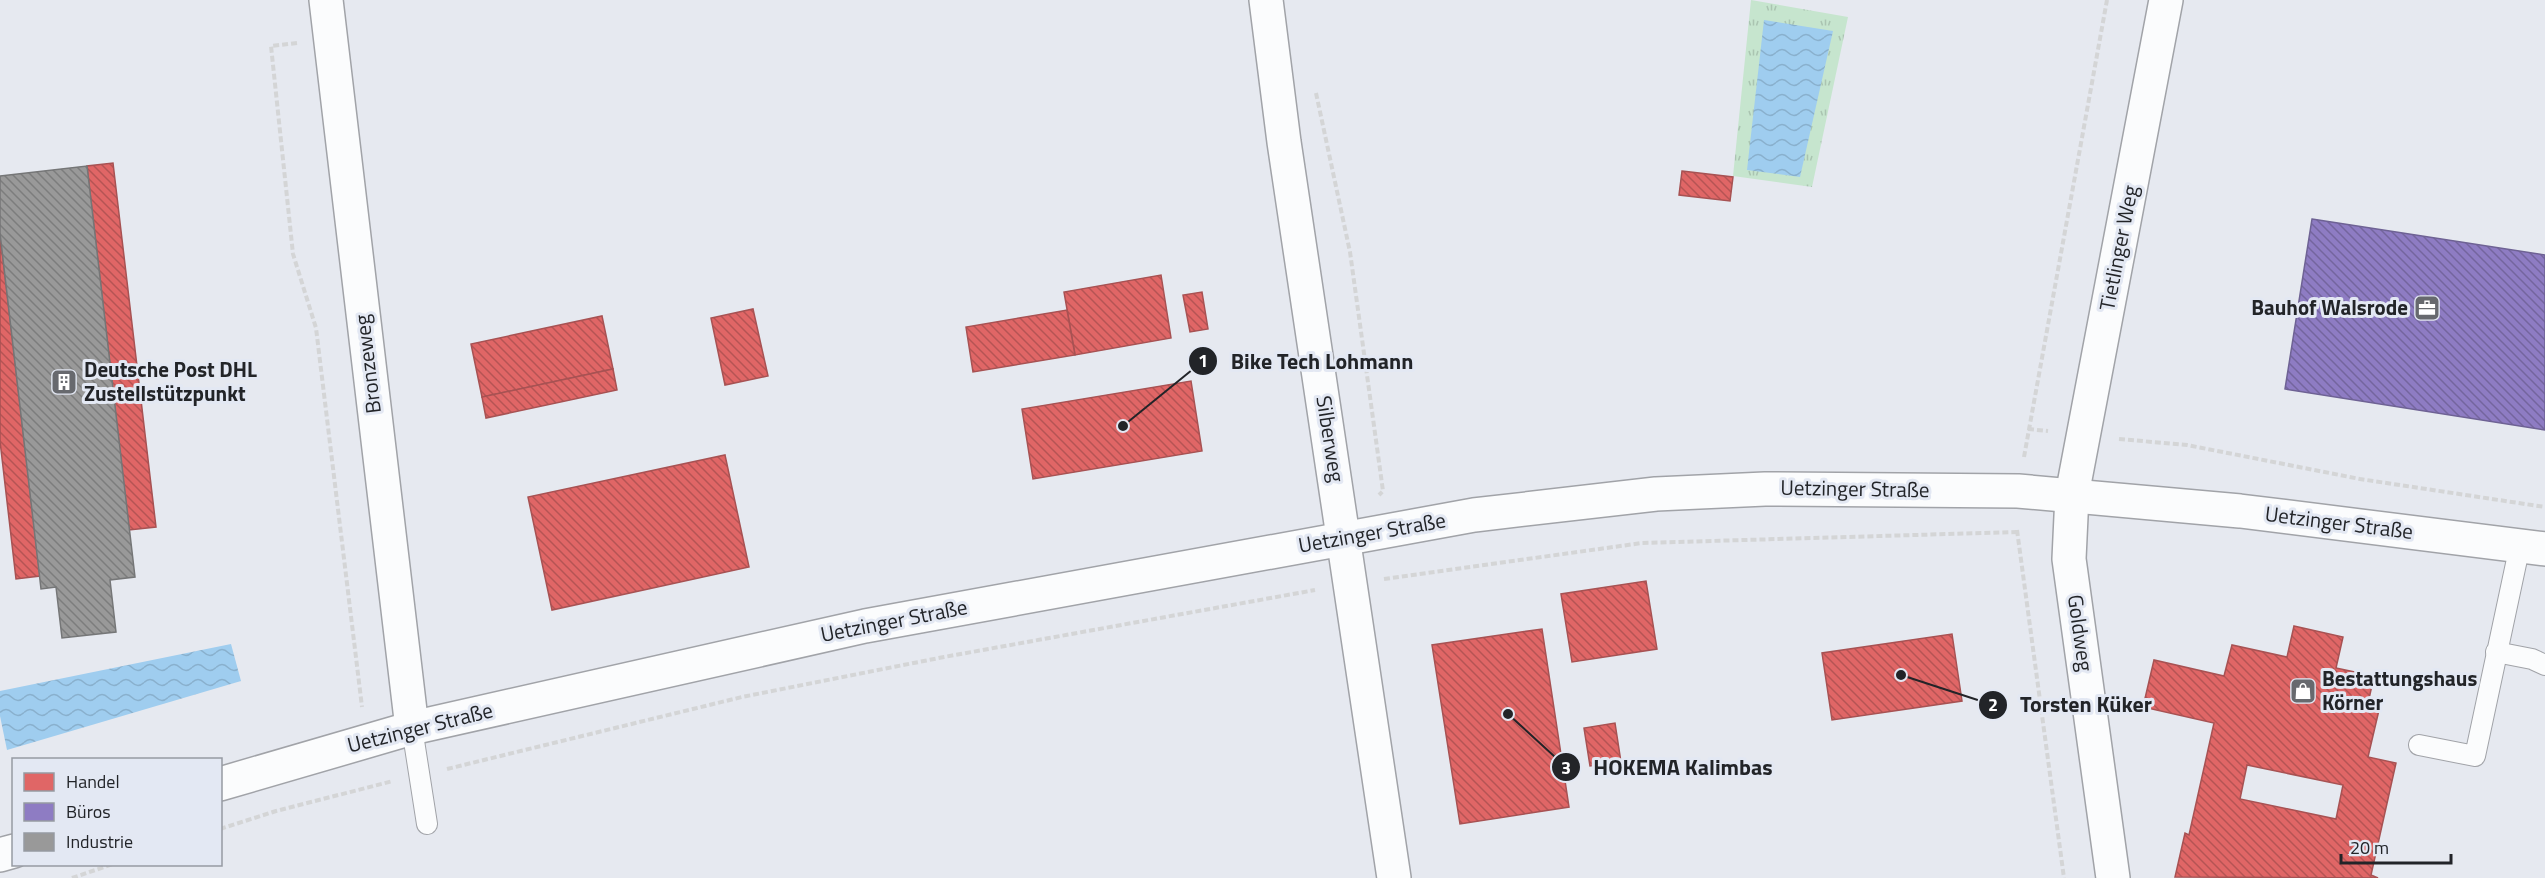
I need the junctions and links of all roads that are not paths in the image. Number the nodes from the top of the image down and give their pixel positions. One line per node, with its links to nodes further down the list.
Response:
1 (326, 0): 9 (street, Bronzeweg)
2 (1266, 0): 5 (street, Silberweg)
3 (2166, 0): 4 (street, Tietlinger Weg)
4 (2072, 495): 5 (street, Uetzinger Straße); 6 (street, Uetzinger Straße); 14 (street, Goldweg)
5 (1345, 538): 9 (street, Uetzinger Straße); 13 (street, Silberweg)
6 (2532, 547): 7 (lane)
7 (2496, 652): 8 (lane); 10 (lane)
8 (2545, 665)
9 (412, 728): 11 (street, Uetzinger Straße); 12 (lane)
10 (2419, 745)
11 (222, 783)
12 (427, 824)
13 (1394, 878)
14 (2113, 878)

